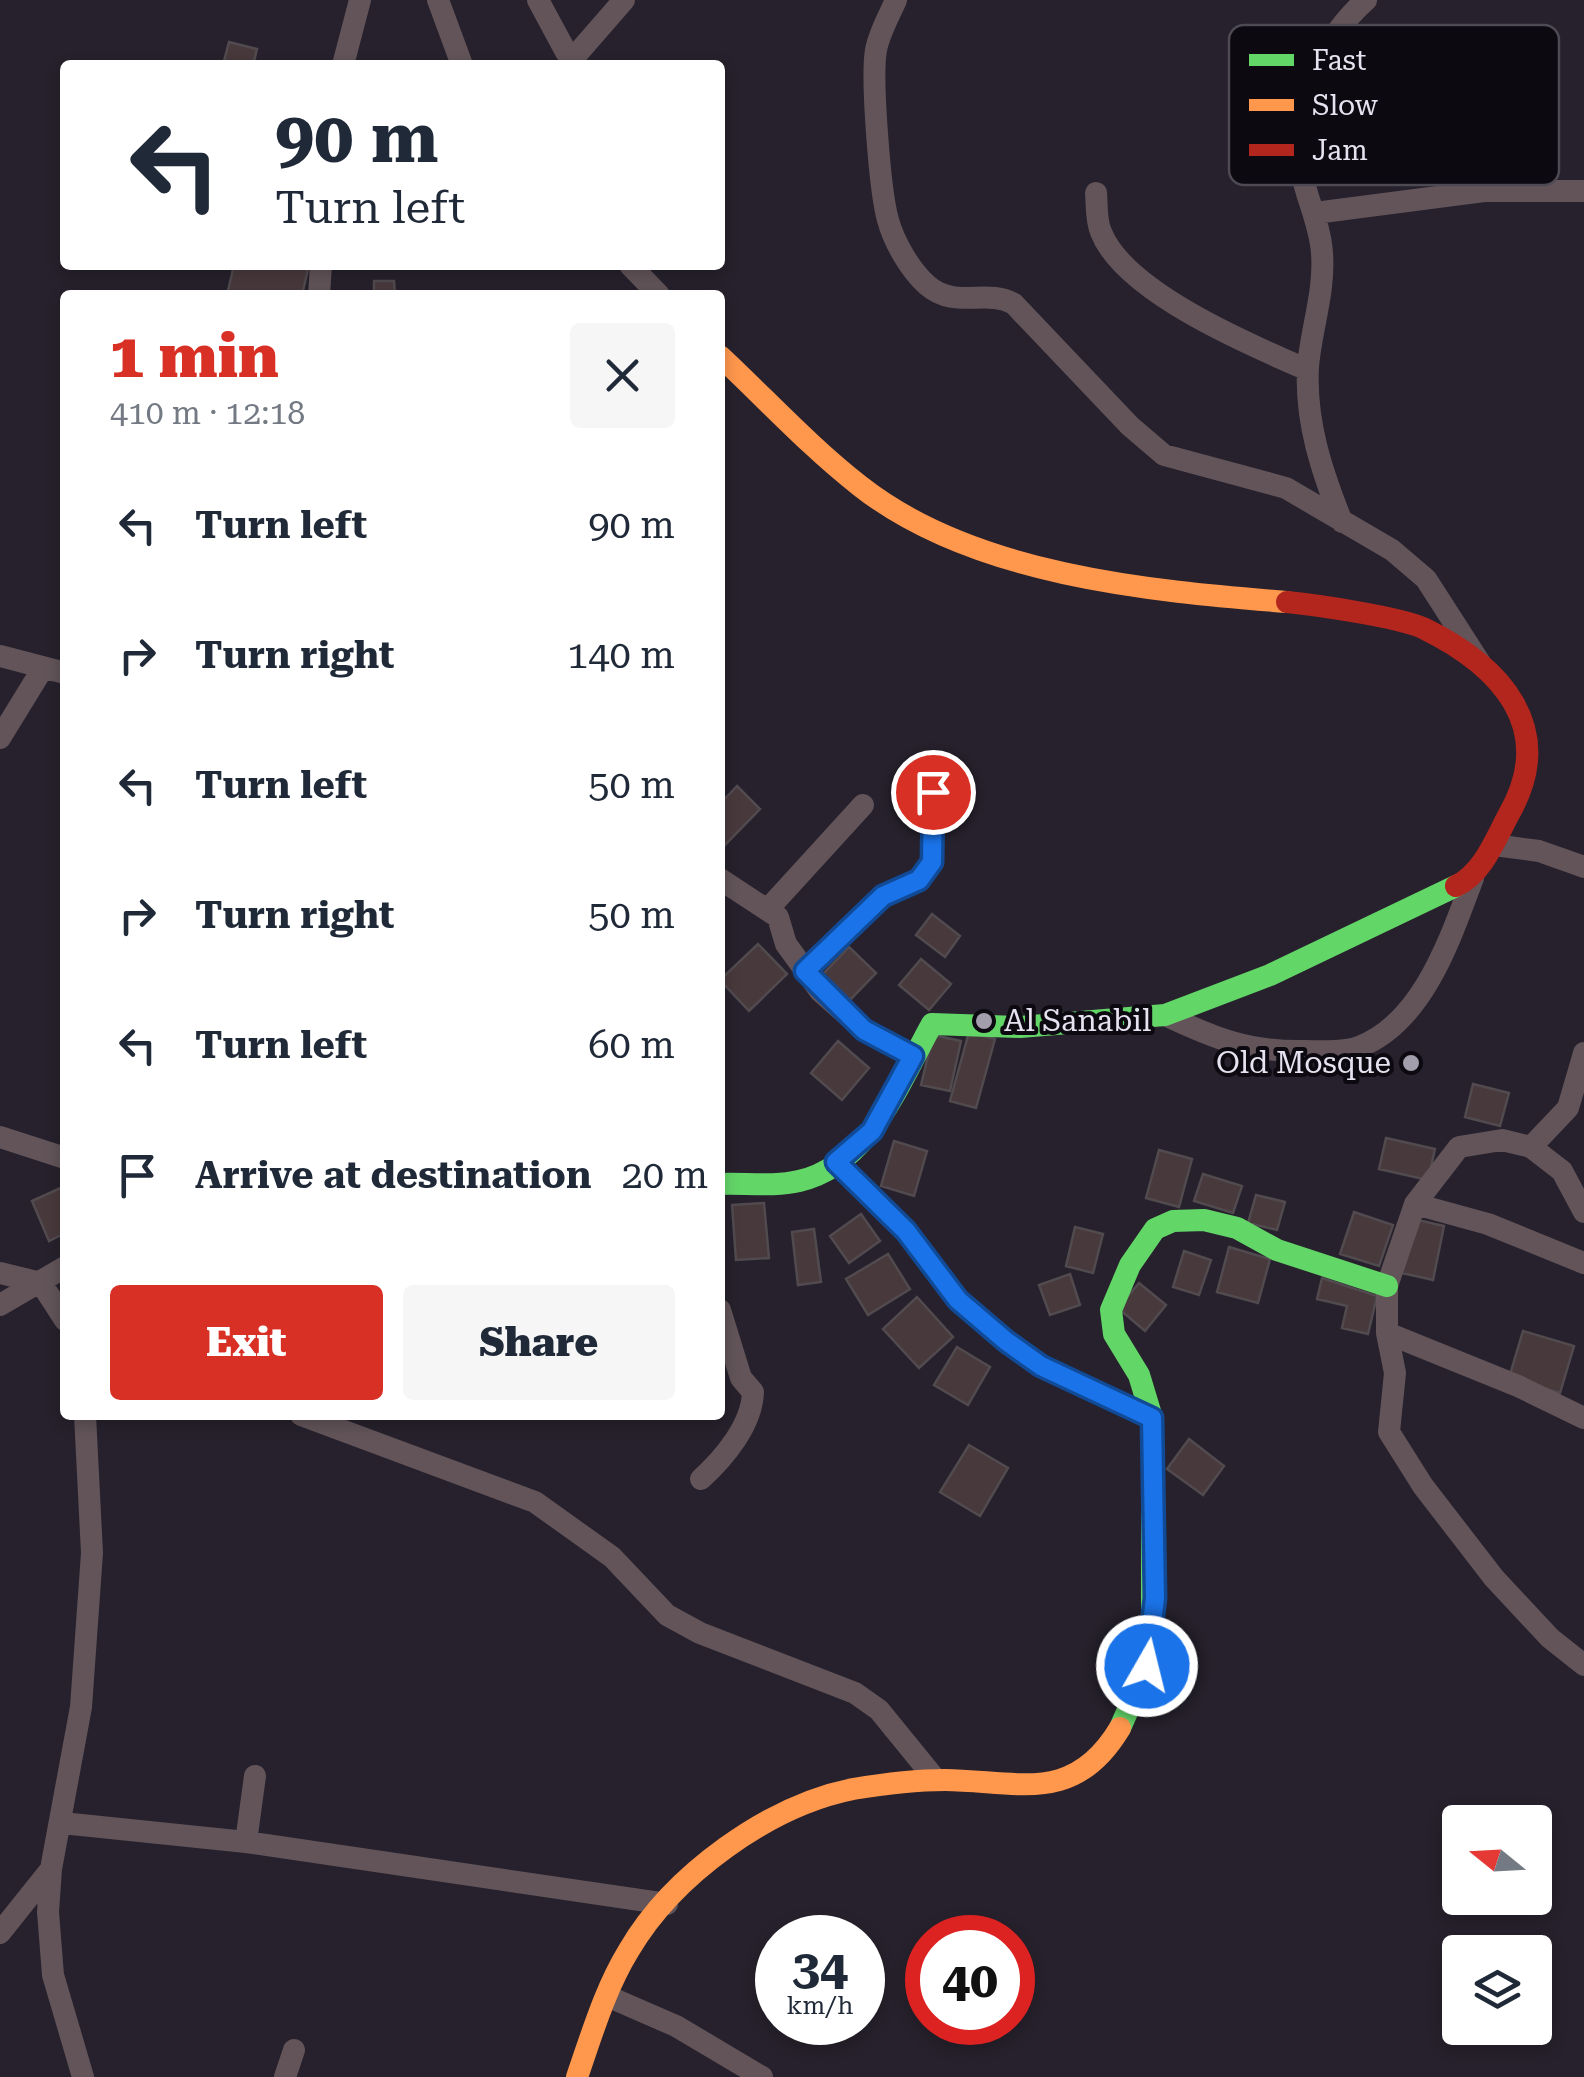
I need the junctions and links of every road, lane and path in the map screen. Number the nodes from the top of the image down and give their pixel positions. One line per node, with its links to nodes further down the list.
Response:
1 (360, 0): 8 (street)
2 (438, 0): 9 (street)
3 (538, 0): 4 (street)
4 (624, 0)
5 (896, 0): 18 (street)
6 (1357, 4): 7 (street)
7 (1343, 25)
8 (344, 60)
9 (460, 60)
10 (1306, 185): 13 (street)
11 (1584, 191): 13 (street)
12 (1096, 194): 17 (street)
13 (1315, 213): 17 (street)
14 (635, 270): 15 (street)
15 (654, 290)
16 (725, 361): 20 (street)
17 (1308, 370): 18 (street)
18 (1342, 522): 20 (street)
19 (0, 656): 21 (street)
20 (1480, 662): 25 (street)
21 (54, 670): 22 (street)
22 (0, 738)
23 (933, 792): 30 (street)
24 (863, 804): 29 (street)
25 (1494, 844): 26 (street); 27 (street)
26 (1584, 867)
27 (1473, 878): 31 (street); 31 (street)
28 (725, 881): 29 (street)
29 (768, 909): 30 (street)
30 (805, 971): 33 (street)
31 (1165, 1015): 33 (street)
32 (1584, 1052): 35 (street)
33 (913, 1056): 37 (street)
34 (0, 1136): 36 (street)
35 (1531, 1146): 38 (street); 40 (street)
36 (60, 1156)
37 (836, 1162): 39 (street); 51 (street)
38 (1576, 1178): 41 (street)
39 (725, 1184)
40 (1415, 1204): 42 (street); 46 (street)
41 (1584, 1212)
42 (1584, 1262)
43 (60, 1271): 45 (street)
44 (0, 1273): 45 (street)
45 (41, 1284): 47 (street); 48 (street)
46 (1387, 1286): 50 (street); 51 (street)
47 (0, 1305)
48 (60, 1312)
49 (725, 1325): 55 (street)
50 (1388, 1333): 52 (street); 56 (street)
51 (1152, 1418): 58 (street)
52 (1584, 1418)
53 (85, 1420): 59 (street)
54 (315, 1420): 58 (street)
55 (701, 1479)
56 (1584, 1665)
57 (255, 1776): 60 (street)
58 (936, 1780): 62 (street)
59 (62, 1823): 60 (street); 61 (street)
60 (246, 1842): 62 (street)
61 (51, 1869): 63 (street); 66 (street)
62 (667, 1904): 64 (street)
63 (0, 1933)
64 (607, 1996): 68 (street); 69 (street)
65 (294, 2050): 67 (street)
66 (83, 2077)
67 (284, 2077)
68 (577, 2077)
69 (762, 2077)

